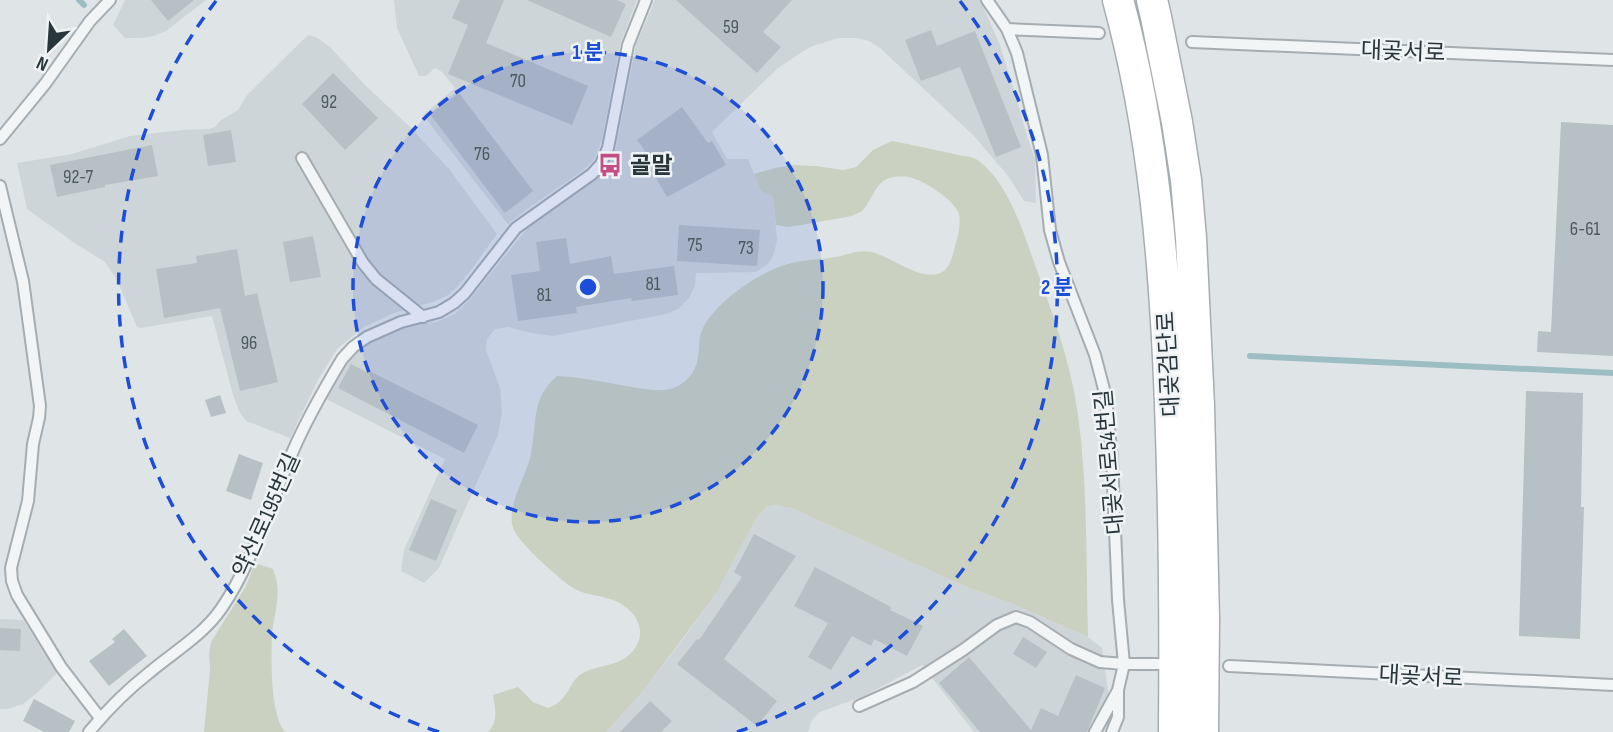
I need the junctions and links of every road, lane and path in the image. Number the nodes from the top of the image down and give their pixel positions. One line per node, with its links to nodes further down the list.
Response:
1 (110, 0): 10 (lane)
2 (646, 0): 13 (lane, 약산로195번길)
3 (987, 0): 6 (lane, 대곶서로54번길)
4 (1118, 0): 24 (main road, 대곶검단로)
5 (1152, 0): 25 (main road, 대곶검단로)
6 (1007, 29): 7 (lane); 15 (lane, 대곶서로54번길)
7 (1098, 33)
8 (1192, 42): 9 (lane, 대곶서로)
9 (1613, 60)
10 (0, 139)
11 (302, 158): 13 (lane)
12 (0, 186): 20 (lane)
13 (423, 317): 20 (lane, 약산로195번길)
14 (1162, 663): 15 (lane)
15 (1124, 664): 18 (lane, 대곶서로54번길); 19 (lane)
16 (1229, 666): 17 (lane, 대곶서로)
17 (1613, 685)
18 (1118, 690): 22 (lane); 23 (lane, 대곶서로54번길)
19 (859, 706)
20 (100, 718): 21 (lane, 약산로195번길)
21 (89, 732)
22 (1095, 732)
23 (1112, 732)
24 (1174, 732)
25 (1203, 732)

